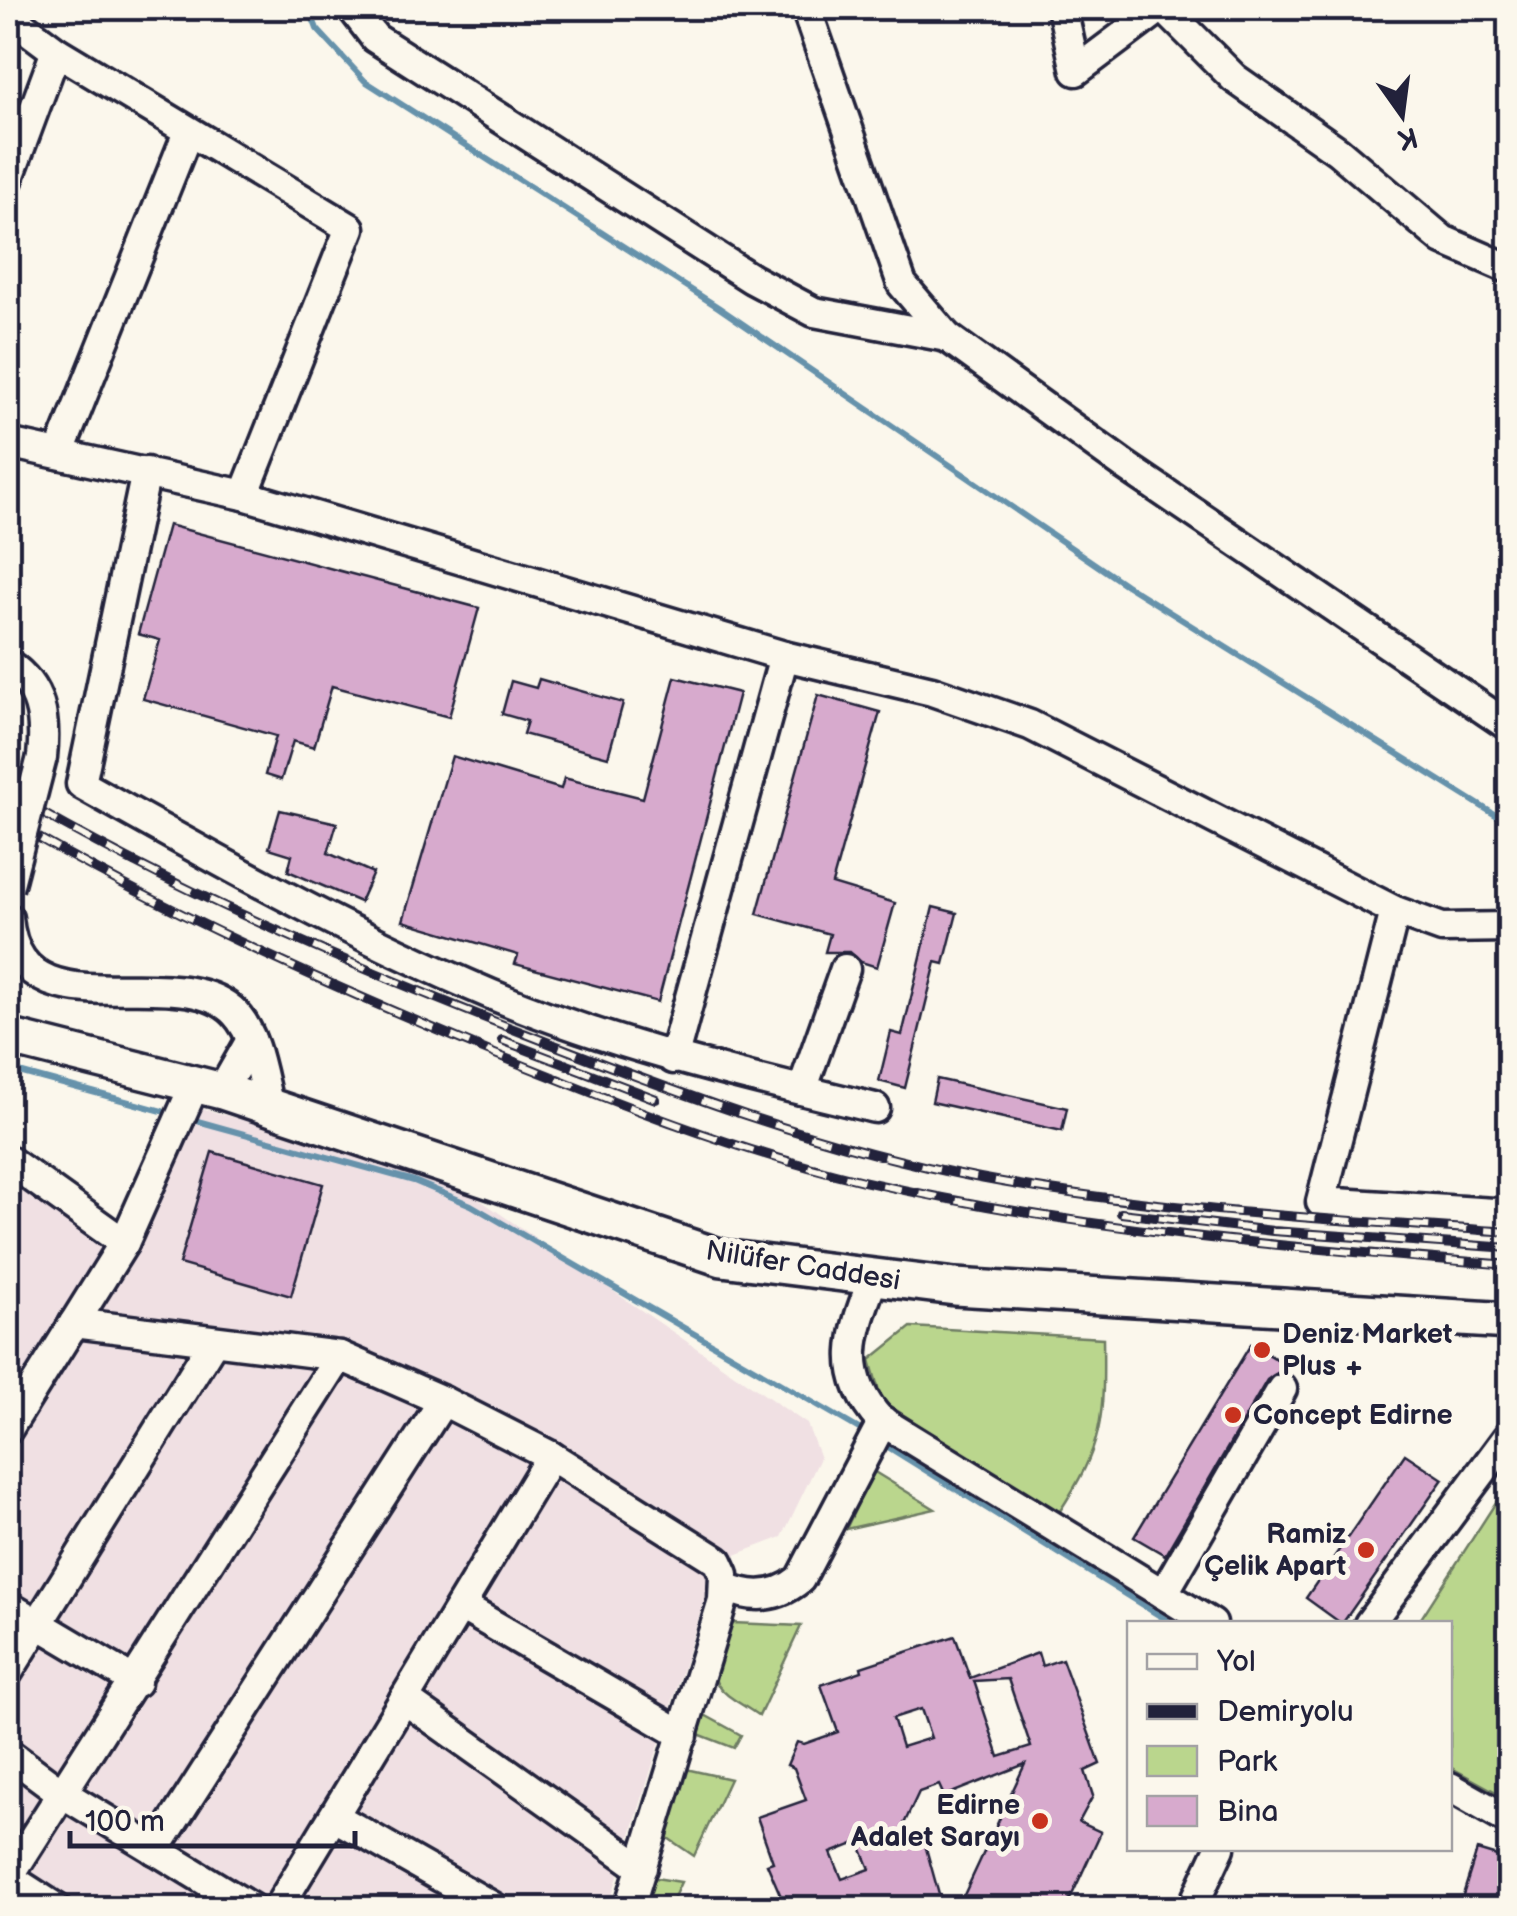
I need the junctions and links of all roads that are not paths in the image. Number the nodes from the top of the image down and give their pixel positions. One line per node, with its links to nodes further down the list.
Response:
1 (352, 8): 10 (street)
2 (806, 8): 10 (street)
3 (1062, 8): 4 (street)
4 (1162, 8): 9 (street)
5 (8, 15): 6 (street)
6 (56, 51): 7 (street); 8 (street)
7 (188, 132): 12 (street); 14 (street)
8 (8, 180)
9 (1510, 269)
10 (946, 337): 17 (street)
11 (8, 443): 12 (street)
12 (59, 454): 13 (street)
13 (146, 472): 14 (street); 25 (street)
14 (244, 495): 15 (street)
15 (784, 656): 19 (street); 25 (street)
16 (8, 664): 18 (street, bridge)
17 (1510, 727)
18 (8, 888)
19 (1395, 911): 21 (street); 31 (street)
20 (8, 918): 24 (street)
21 (1510, 927)
22 (845, 969): 27 (street)
23 (8, 1037): 26 (main road, Nilüfer Caddesi)
24 (251, 1040): 26 (street); 28 (street)
25 (673, 1059): 27 (street)
26 (208, 1088): 28 (main road, Nilüfer Caddesi); 32 (street)
27 (802, 1090): 29 (street)
28 (269, 1107): 33 (main road, Nilüfer Caddesi)
29 (875, 1108)
30 (8, 1161): 32 (street)
31 (1510, 1214)
32 (124, 1244): 35 (street)
33 (873, 1279): 34 (main road, Nilüfer Caddesi); 41 (street)
34 (1510, 1321)
35 (74, 1322): 36 (street); 40 (street)
36 (213, 1342): 37 (street); 50 (street)
37 (340, 1356): 39 (street); 52 (street)
38 (1282, 1389): 45 (street)
39 (443, 1401): 43 (street); 60 (street)
40 (8, 1428)
41 (876, 1433): 44 (street); 45 (street)
42 (1510, 1434): 49 (street)
43 (551, 1456): 44 (street); 47 (street)
44 (726, 1587): 54 (street)
45 (1163, 1594): 48 (street)
46 (8, 1606): 50 (street)
47 (462, 1606): 53 (street); 54 (street)
48 (1207, 1621)
49 (1371, 1621)
50 (38, 1624): 51 (street); 52 (street)
51 (8, 1672)
52 (136, 1682): 57 (street)
53 (404, 1699): 58 (street); 62 (street)
54 (683, 1735): 62 (street)
55 (8, 1754): 57 (street)
56 (1452, 1788): 59 (street)
57 (62, 1793): 60 (street); 63 (street)
58 (335, 1817): 66 (street); 67 (street)
59 (1510, 1821)
60 (155, 1850): 65 (street)
61 (1219, 1851): 69 (street)
62 (642, 1868): 68 (street)
63 (8, 1877): 64 (street)
64 (56, 1908)
65 (250, 1908)
66 (278, 1908)
67 (496, 1908)
68 (629, 1908)
69 (1192, 1908)

